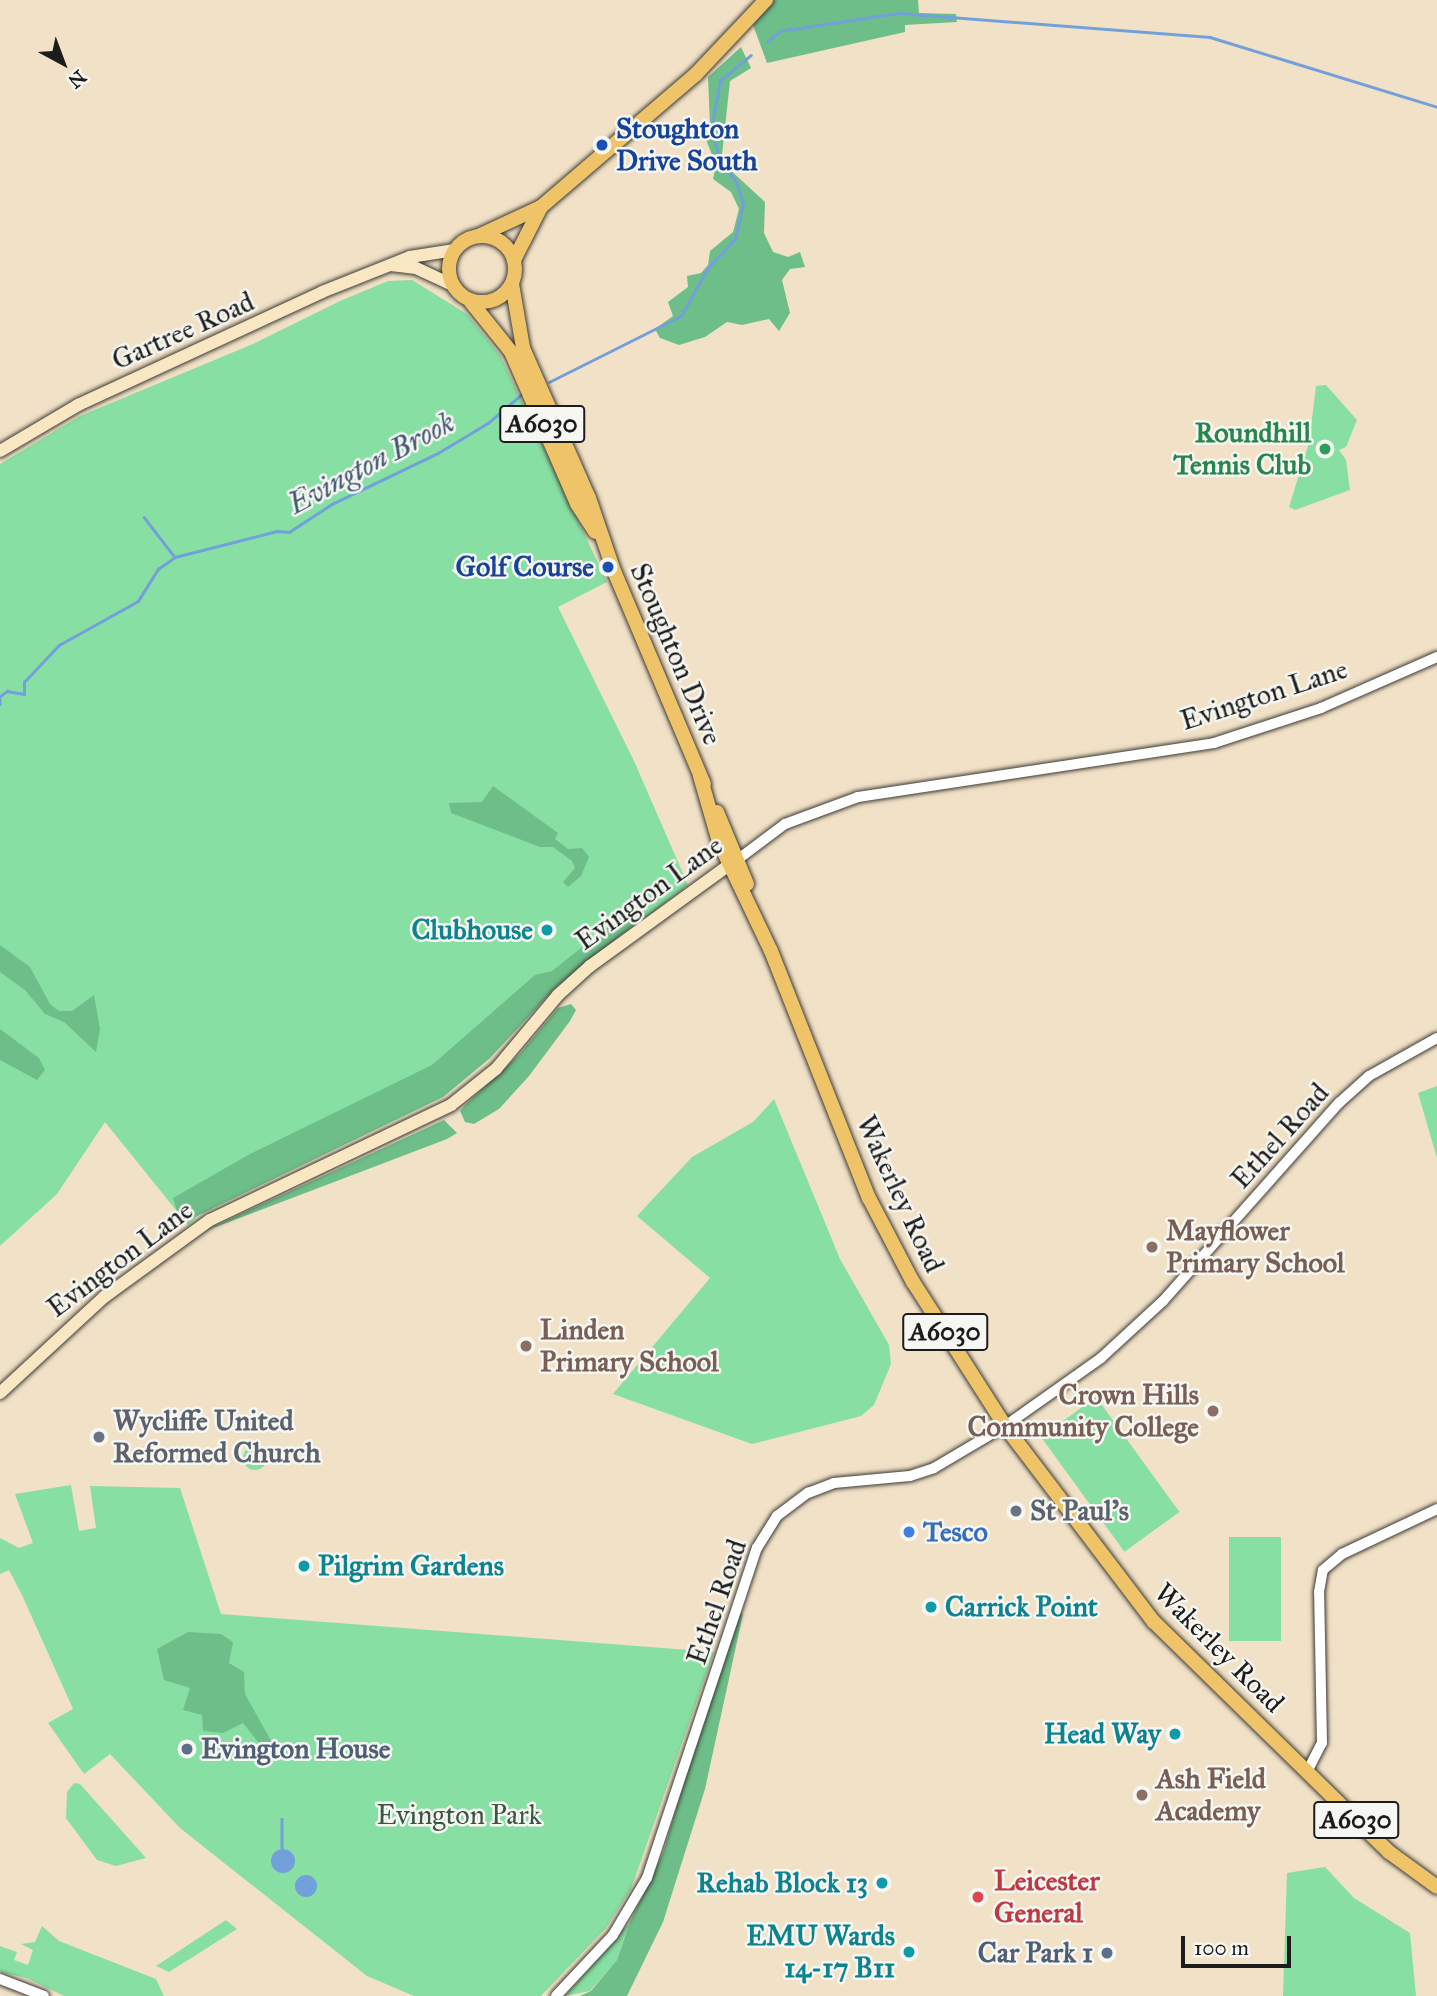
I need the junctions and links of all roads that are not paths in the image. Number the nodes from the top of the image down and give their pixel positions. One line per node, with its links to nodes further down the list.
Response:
1 (766, 0): 2 (highway)
2 (541, 207): 3 (highway); 5 (highway)
3 (478, 236): 4 (highway); 5 (highway)
4 (454, 250): 6 (main road, Gartree Road); 8 (highway)
5 (514, 260): 7 (highway)
6 (391, 265): 8 (main road); 10 (main road, Gartree Road)
7 (512, 284): 9 (highway); 11 (highway, Stoughton Drive / A6030)
8 (452, 285): 9 (highway)
9 (471, 302): 11 (highway, Stoughton Drive / A6030)
10 (0, 451)
11 (607, 551): 13 (highway, Stoughton Drive / A6030)
12 (1437, 657): 13 (street, Evington Lane)
13 (734, 862): 15 (main road, Evington Lane); 16 (highway, Wakerley Road / A6030)
14 (1437, 1038): 16 (street, Ethel Road)
15 (0, 1393)
16 (1004, 1426): 18 (highway, Wakerley Road / A6030); 22 (street, Ethel Road)
17 (1437, 1509): 18 (street)
18 (1308, 1770): 19 (highway, A6030)
19 (1437, 1887)
20 (0, 1979): 21 (street)
21 (44, 1996)
22 (556, 1996)

